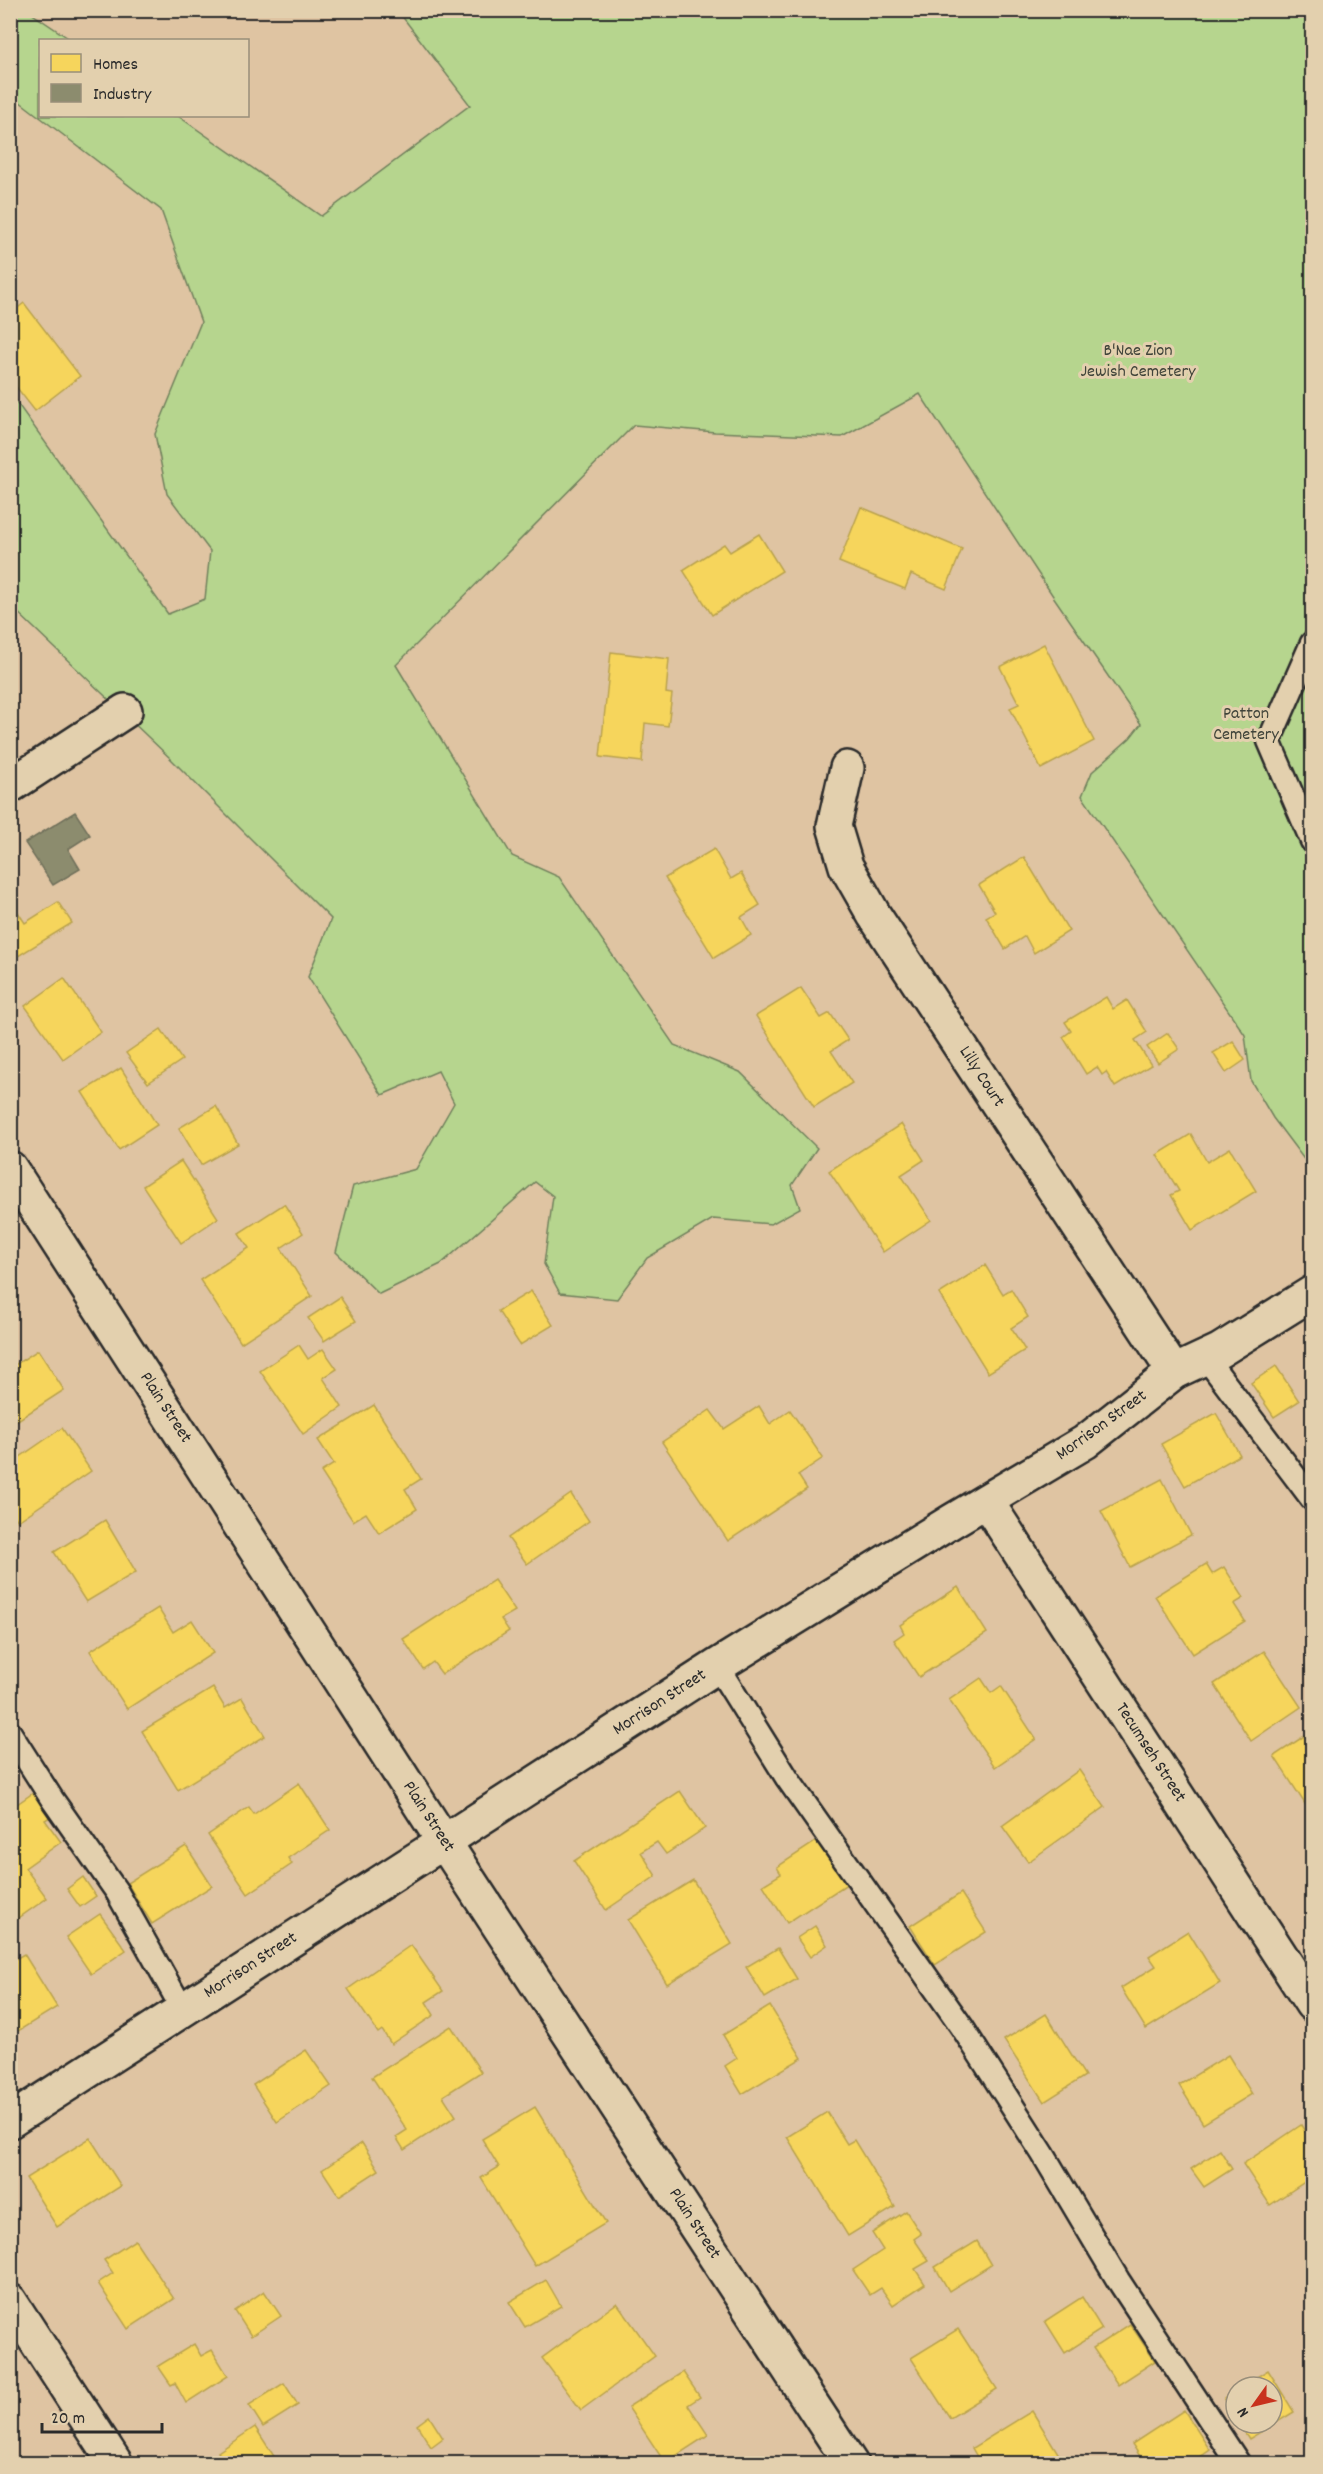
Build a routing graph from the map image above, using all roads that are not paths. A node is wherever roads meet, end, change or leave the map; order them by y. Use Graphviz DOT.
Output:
graph roads {
  1 [pos="1312,643"];
  2 [pos="125,711"];
  3 [pos="847,768"];
  4 [pos="10,786"];
  5 [pos="1312,841"];
  6 [pos="10,1168"];
  7 [pos="1312,1293"];
  8 [pos="1206,1358"];
  9 [pos="1174,1372"];
  10 [pos="1312,1499"];
  11 [pos="987,1502"];
  12 [pos="717,1666"];
  13 [pos="10,1733"];
  14 [pos="444,1842"];
  15 [pos="1312,2004"];
  16 [pos="183,2010"];
  17 [pos="10,2121"];
  18 [pos="10,2301"];
  19 [pos="116,2463"];
  20 [pos="851,2463"];
  21 [pos="1239,2463"];
  1 -- 5 [label="lane"];
  2 -- 4 [label="street"];
  3 -- 9 [label="street, Lilly Court"];
  6 -- 14 [label="street, Plain Street"];
  7 -- 8 [label="street, Morrison Street"];
  8 -- 9 [label="street, Morrison Street"];
  8 -- 10 [label="lane"];
  9 -- 11 [label="street, Morrison Street"];
  11 -- 12 [label="street, Morrison Street"];
  11 -- 15 [label="street, Tecumseh Street"];
  12 -- 14 [label="street, Morrison Street"];
  12 -- 21 [label="lane"];
  13 -- 16 [label="lane"];
  14 -- 16 [label="street, Morrison Street"];
  14 -- 20 [label="street, Plain Street"];
  16 -- 17 [label="street, Morrison Street"];
  18 -- 19 [label="street"];
}
